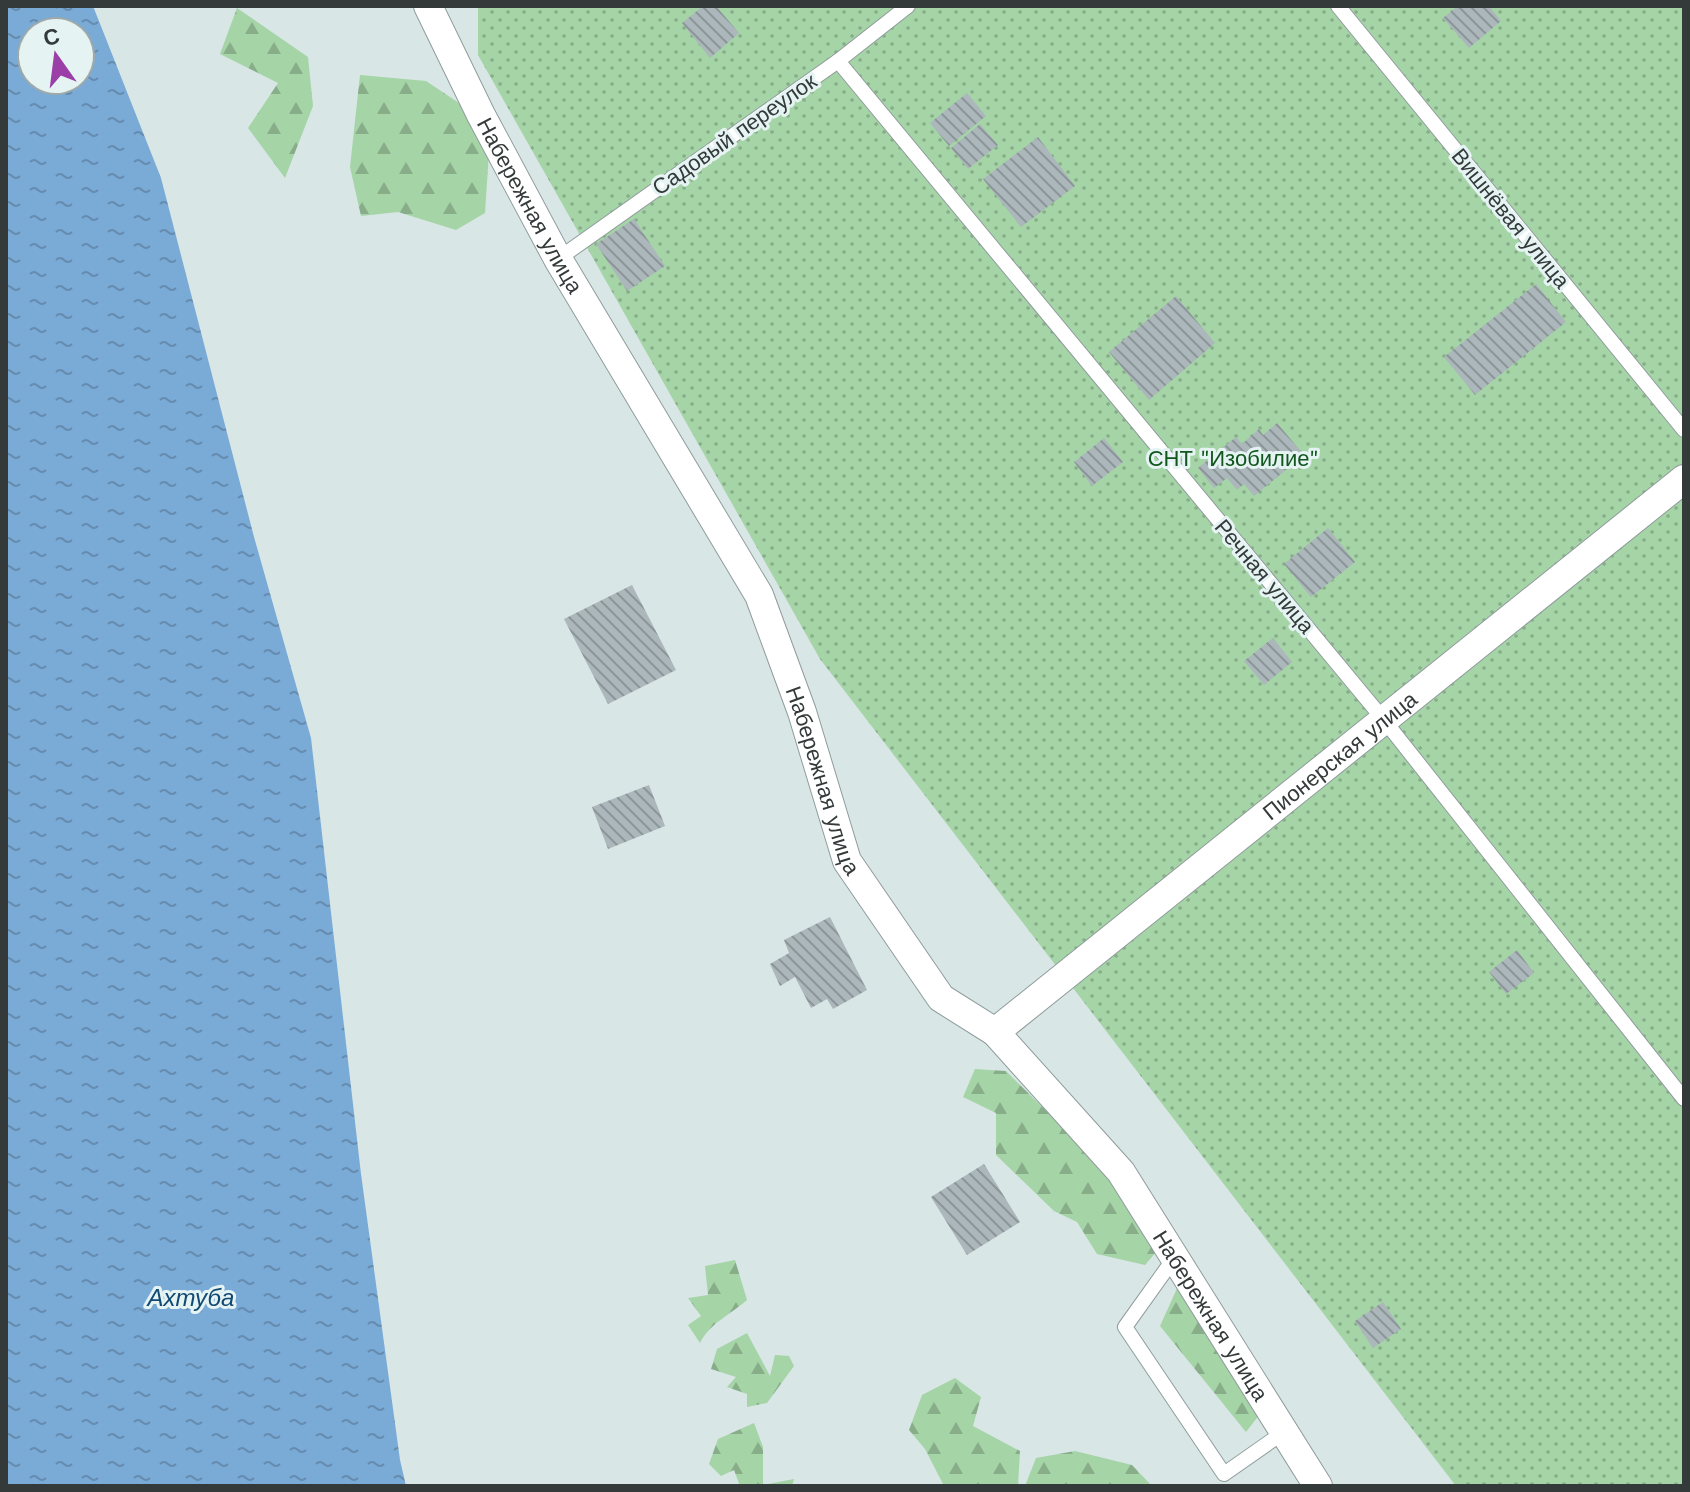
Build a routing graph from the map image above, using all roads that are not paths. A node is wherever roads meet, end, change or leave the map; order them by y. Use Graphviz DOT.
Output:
graph roads {
  1 [pos="428,6"];
  2 [pos="908,6"];
  3 [pos="1338,6"];
  4 [pos="838,61"];
  5 [pos="558,259"];
  6 [pos="1684,430"];
  7 [pos="1684,479"];
  8 [pos="1384,720"];
  9 [pos="995,1032"];
  10 [pos="1684,1099"];
  11 [pos="1175,1257"];
  12 [pos="1284,1432"];
  13 [pos="1318,1486"];
  1 -- 5 [label="street, Набережная улица"];
  2 -- 4 [label="lane, Садовый переулок"];
  3 -- 6 [label="lane, Вишнёвая улица"];
  4 -- 5 [label="lane, Садовый переулок"];
  4 -- 8 [label="lane, Речная улица"];
  5 -- 9 [label="street, Набережная улица"];
  7 -- 8 [label="street, Пионерская улица"];
  8 -- 9 [label="street, Пионерская улица"];
  8 -- 10 [label="lane, Речная улица"];
  9 -- 11 [label="street, Набережная улица"];
  11 -- 12 [label="street, Набережная улица"];
  11 -- 12 [label="lane"];
  12 -- 13 [label="street, Набережная улица"];
}
